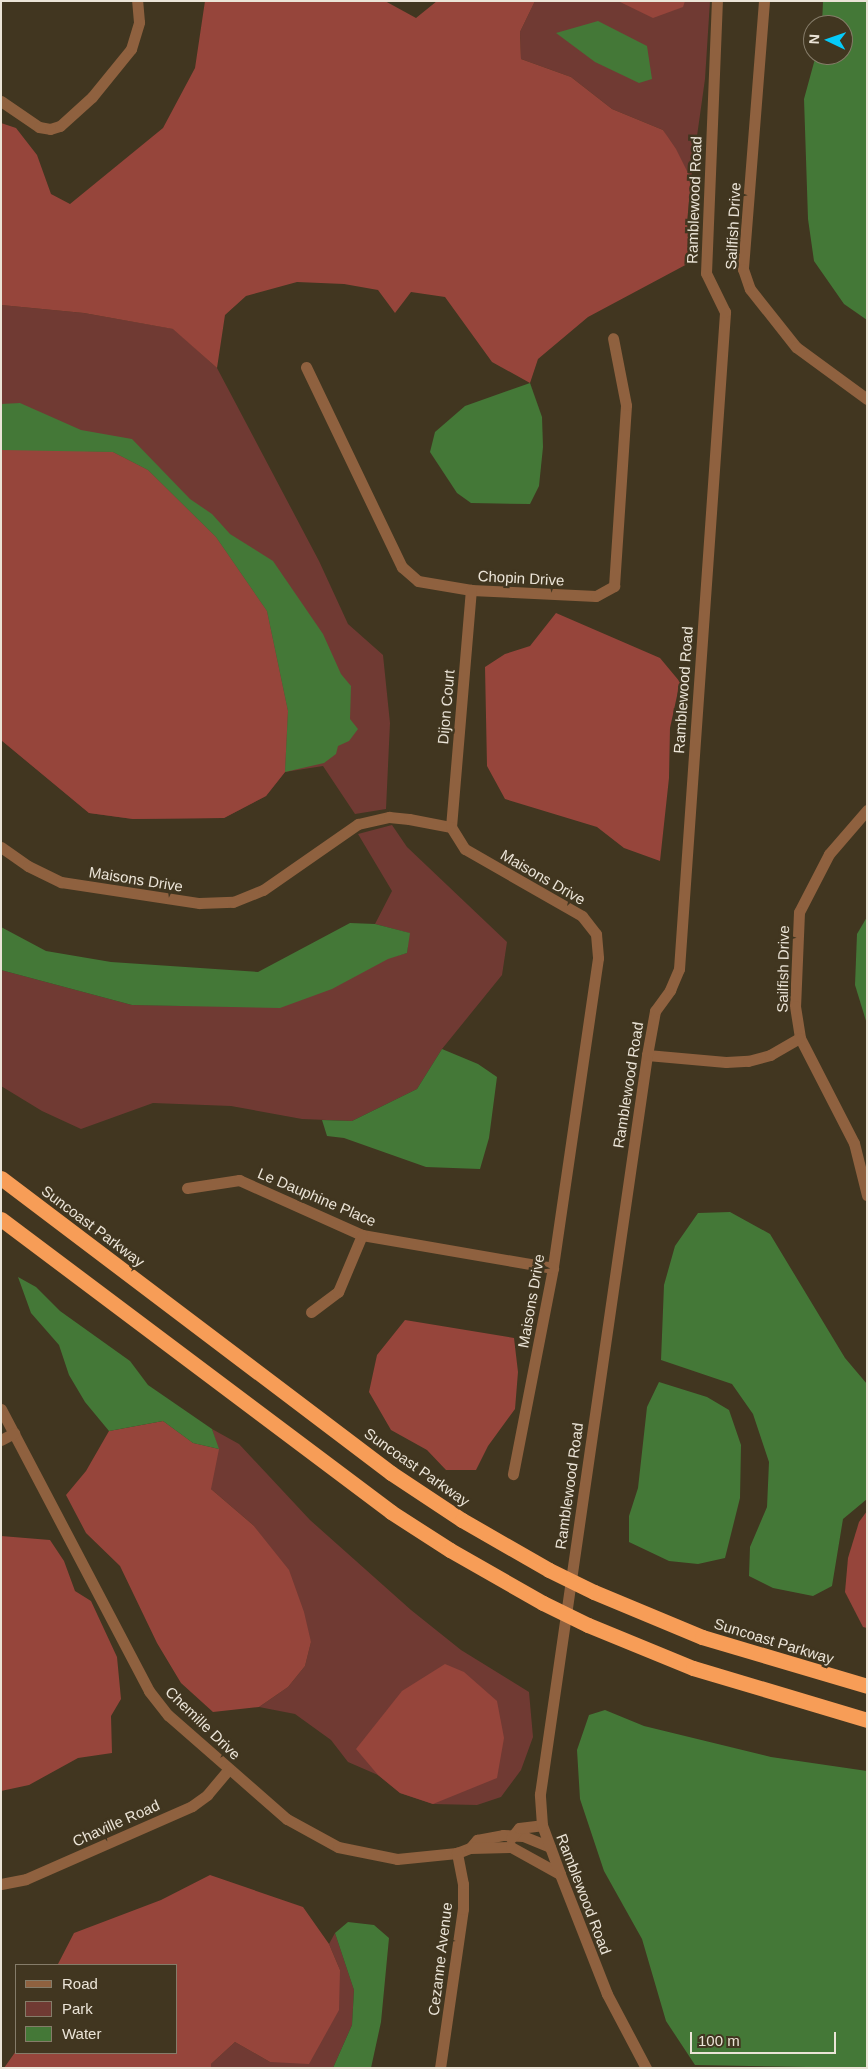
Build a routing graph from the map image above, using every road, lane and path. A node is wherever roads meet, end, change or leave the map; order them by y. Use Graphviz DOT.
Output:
graph roads {
  1 [pos="137,1"];
  2 [pos="717,1"];
  3 [pos="764,1"];
  4 [pos="1,101"];
  5 [pos="613,338"];
  6 [pos="306,367"];
  7 [pos="867,399"];
  8 [pos="471,590"];
  9 [pos="867,810"];
  10 [pos="451,827"];
  11 [pos="1,847"];
  12 [pos="800,1038"];
  13 [pos="647,1055"];
  14 [pos="1,1178"];
  15 [pos="187,1188"];
  16 [pos="867,1195"];
  17 [pos="1,1219"];
  18 [pos="362,1235"];
  19 [pos="553,1268"];
  20 [pos="311,1312"];
  21 [pos="1,1409"];
  22 [pos="14,1434"];
  23 [pos="1,1440"];
  24 [pos="513,1474"];
  25 [pos="867,1686"];
  26 [pos="867,1720"];
  27 [pos="229,1769"];
  28 [pos="542,1825"];
  29 [pos="511,1834"];
  30 [pos="511,1847"];
  31 [pos="550,1847"];
  32 [pos="470,1848"];
  33 [pos="457,1853"];
  34 [pos="560,1874"];
  35 [pos="1,1884"];
  36 [pos="440,2068"];
  37 [pos="646,2068"];
  1 -- 4 [label="street"];
  2 -- 13 [label="street, Ramblewood Road"];
  3 -- 7 [label="street, Sailfish Drive"];
  5 -- 8 [label="street, Chopin Drive"];
  6 -- 8 [label="street, Chopin Drive"];
  8 -- 10 [label="street, Dijon Court"];
  9 -- 12 [label="street, Sailfish Drive"];
  10 -- 11 [label="street, Maisons Drive"];
  10 -- 19 [label="street, Maisons Drive"];
  12 -- 13 [label="street"];
  12 -- 16 [label="street, Sailfish Drive"];
  13 -- 28 [label="street, Ramblewood Road"];
  14 -- 25 [label="highway, Suncoast Parkway, bridge"];
  15 -- 18 [label="street, Le Dauphine Place"];
  17 -- 26 [label="highway, bridge"];
  18 -- 19 [label="street, Le Dauphine Place"];
  18 -- 20 [label="street"];
  19 -- 24 [label="street, Maisons Drive"];
  21 -- 22 [label="street, Chemille Drive"];
  22 -- 23 [label="street"];
  22 -- 27 [label="street, Chemille Drive"];
  27 -- 33 [label="street, Chemille Drive"];
  27 -- 35 [label="street, Chaville Road"];
  28 -- 29 [label="street, Chemille Drive"];
  28 -- 31 [label="street, Ramblewood Road"];
  29 -- 30 [label="street"];
  29 -- 31 [label="street, Chemille Drive"];
  29 -- 32 [label="street, Chemille Drive"];
  30 -- 32 [label="street, Chemille Drive"];
  30 -- 34 [label="street"];
  31 -- 34 [label="street, Ramblewood Road"];
  32 -- 33 [label="street, Chemille Drive"];
  33 -- 36 [label="street, Cezanne Avenue"];
  34 -- 37 [label="street, Ramblewood Road"];
}
